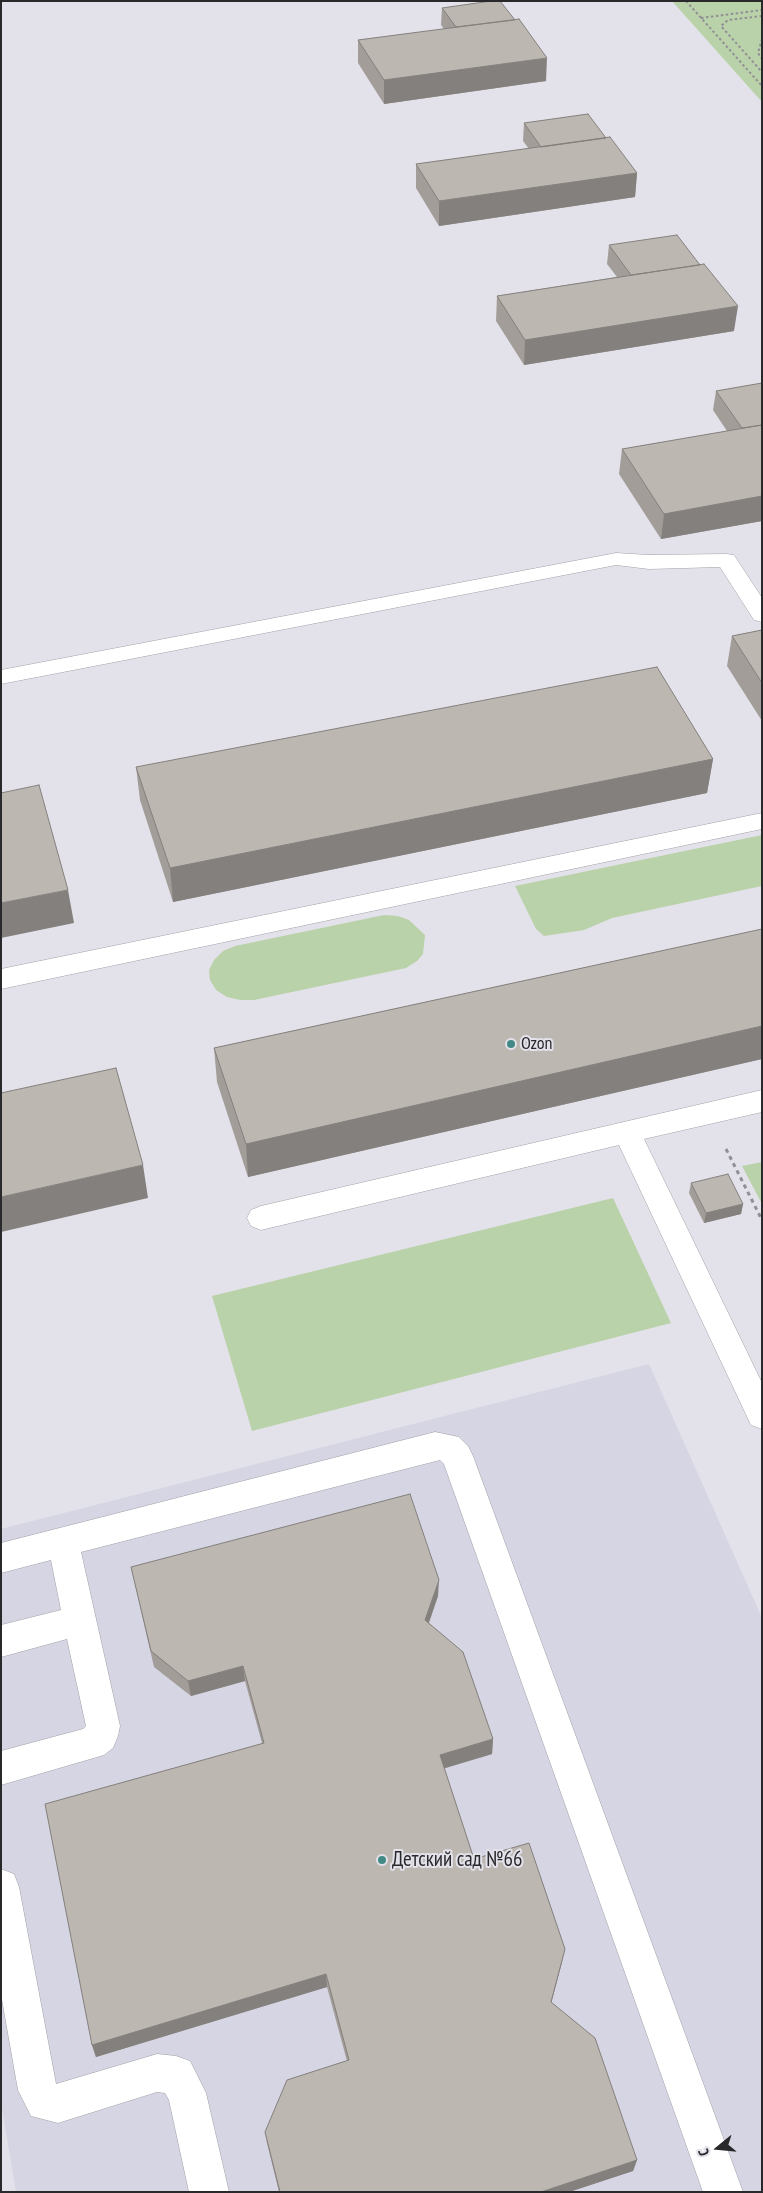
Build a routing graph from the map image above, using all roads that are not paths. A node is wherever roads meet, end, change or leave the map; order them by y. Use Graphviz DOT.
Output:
graph roads {
  1 [pos="762,615"];
  2 [pos="1,677"];
  3 [pos="762,821"];
  4 [pos="1,979"];
  5 [pos="762,1101"];
  6 [pos="626,1132"];
  7 [pos="261,1218"];
  8 [pos="762,1416"];
  9 [pos="63,1542"];
  10 [pos="1,1558"];
  11 [pos="80,1620"];
  12 [pos="1,1641"];
  13 [pos="1,1768"];
  14 [pos="1,1887"];
  15 [pos="209,2192"];
  16 [pos="724,2192"];
  1 -- 2 [label="lane"];
  3 -- 4 [label="lane"];
  5 -- 6 [label="lane"];
  6 -- 7 [label="lane"];
  6 -- 8 [label="lane"];
  9 -- 10 [label="lane"];
  9 -- 11 [label="lane"];
  9 -- 16 [label="lane"];
  11 -- 12 [label="lane"];
  11 -- 13 [label="lane"];
  14 -- 15 [label="lane"];
}
